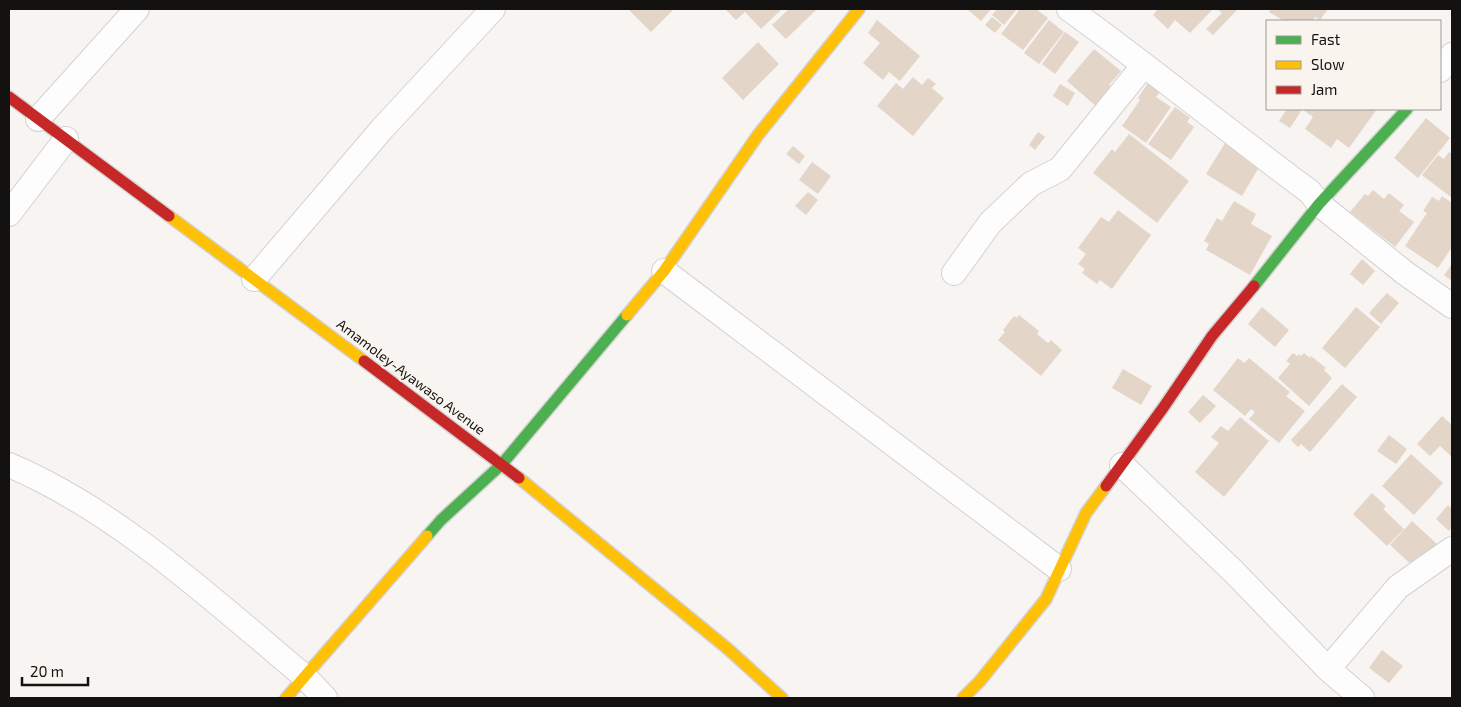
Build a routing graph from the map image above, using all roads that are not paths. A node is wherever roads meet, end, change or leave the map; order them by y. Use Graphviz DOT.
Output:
graph roads {
  1 [pos="137,9"];
  2 [pos="493,9"];
  3 [pos="859,9"];
  4 [pos="1070,9"];
  5 [pos="1452,55"];
  6 [pos="1144,65"];
  7 [pos="1441,69"];
  8 [pos="9,97"];
  9 [pos="1406,110"];
  10 [pos="38,119"];
  11 [pos="66,139"];
  12 [pos="1319,204"];
  13 [pos="9,214"];
  14 [pos="664,271"];
  15 [pos="954,274"];
  16 [pos="254,279"];
  17 [pos="1452,306"];
  18 [pos="502,464"];
  19 [pos="9,465"];
  20 [pos="1122,466"];
  21 [pos="1452,549"];
  22 [pos="1059,569"];
  23 [pos="1328,669"];
  24 [pos="305,677"];
  25 [pos="286,698"];
  26 [pos="325,698"];
  27 [pos="782,698"];
  28 [pos="963,698"];
  29 [pos="1362,698"];
  1 -- 10 [label="street"];
  2 -- 16 [label="street"];
  3 -- 14 [label="street"];
  4 -- 6 [label="street"];
  5 -- 7 [label="street"];
  6 -- 12 [label="street"];
  6 -- 15 [label="street"];
  8 -- 10 [label="street, Amamoley-Ayawaso Avenue"];
  9 -- 12 [label="street"];
  10 -- 11 [label="street, Amamoley-Ayawaso Avenue"];
  11 -- 13 [label="street"];
  11 -- 16 [label="street, Amamoley-Ayawaso Avenue"];
  12 -- 17 [label="street"];
  12 -- 20 [label="street"];
  14 -- 18 [label="street"];
  14 -- 22 [label="street"];
  16 -- 18 [label="street, Amamoley-Ayawaso Avenue"];
  18 -- 24 [label="street"];
  18 -- 27 [label="street, Amamoley-Ayawaso Avenue"];
  19 -- 24 [label="street"];
  20 -- 22 [label="street"];
  20 -- 23 [label="street"];
  21 -- 23 [label="street"];
  22 -- 28 [label="street"];
  23 -- 29 [label="street"];
  24 -- 25 [label="street"];
  24 -- 26 [label="street"];
}
